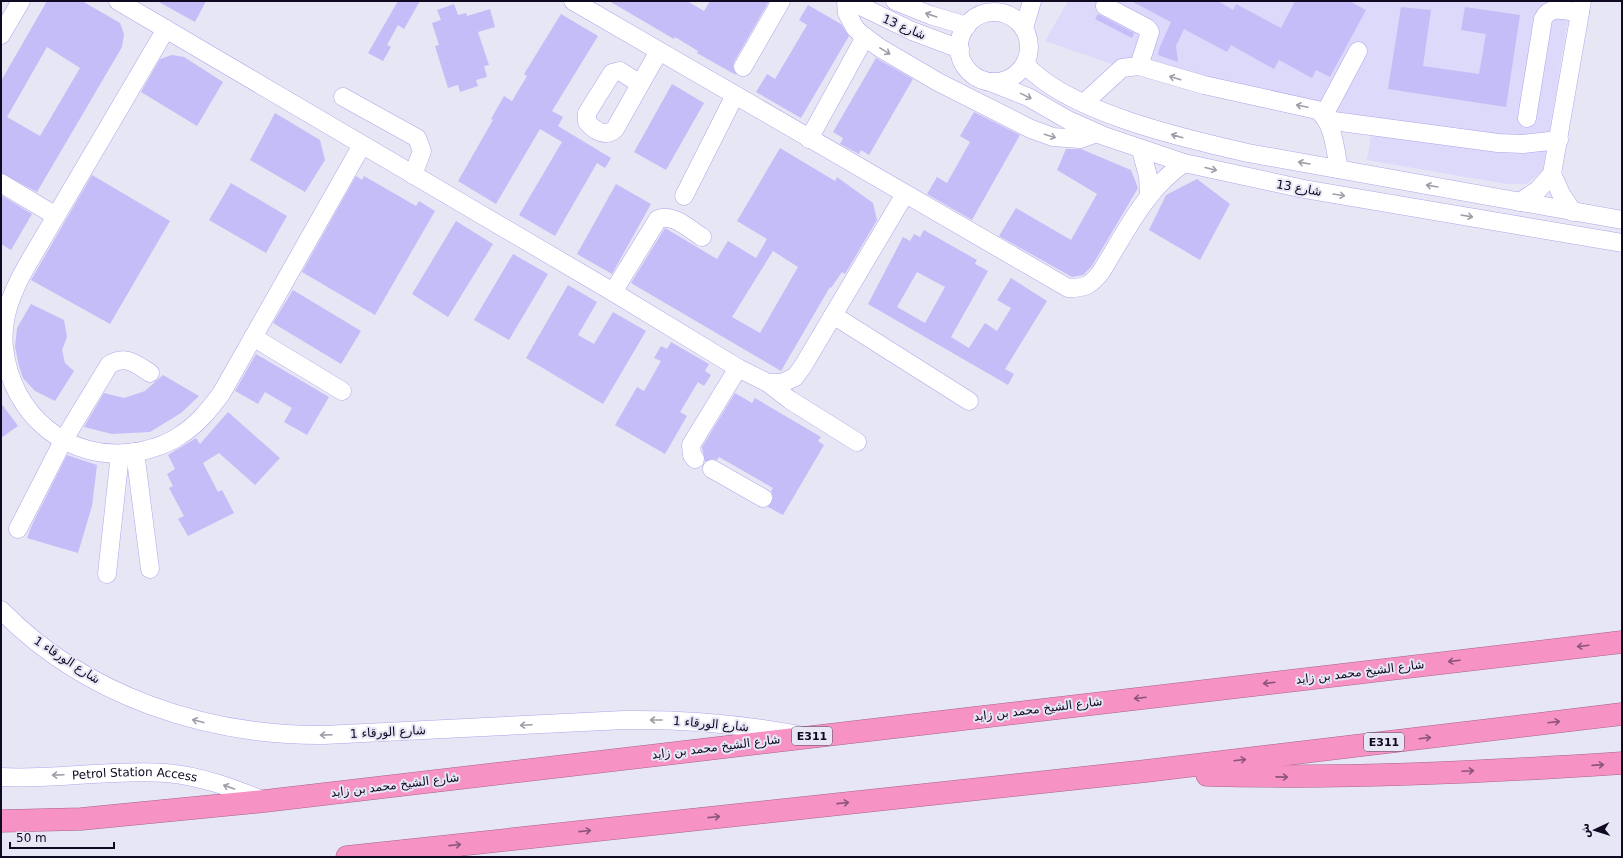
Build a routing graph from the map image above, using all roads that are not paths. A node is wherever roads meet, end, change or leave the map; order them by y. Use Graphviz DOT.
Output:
graph roads {
  1 [pos="21,1"];
  2 [pos="573,1"];
  3 [pos="781,1"];
  4 [pos="846,1"];
  5 [pos="850,1"];
  6 [pos="895,1"];
  7 [pos="1009,1"];
  8 [pos="1032,1"];
  9 [pos="128,3"];
  10 [pos="1105,6"];
  11 [pos="1581,7"];
  12 [pos="993,12"];
  13 [pos="967,26"];
  14 [pos="1024,28"];
  15 [pos="166,29"];
  16 [pos="1,35"];
  17 [pos="865,37"];
  18 [pos="960,49"];
  19 [pos="659,51"];
  20 [pos="1358,51"];
  21 [pos="1025,64"];
  22 [pos="1139,66"];
  23 [pos="743,67"];
  24 [pos="990,82"];
  25 [pos="640,84"];
  26 [pos="735,95"];
  27 [pos="343,97"];
  28 [pos="1084,103"];
  29 [pos="1325,117"];
  30 [pos="1527,118"];
  31 [pos="1097,133"];
  32 [pos="809,139"];
  33 [pos="1558,140"];
  34 [pos="362,145"];
  35 [pos="1141,150"];
  36 [pos="1184,162"];
  37 [pos="1339,169"];
  38 [pos="1552,174"];
  39 [pos="413,175"];
  40 [pos="1,183"];
  41 [pos="1149,193"];
  42 [pos="905,194"];
  43 [pos="684,196"];
  44 [pos="1520,202"];
  45 [pos="1573,212"];
  46 [pos="56,216"];
  47 [pos="1622,220"];
  48 [pos="702,237"];
  49 [pos="1622,243"];
  50 [pos="613,292"];
  51 [pos="833,315"];
  52 [pos="254,337"];
  53 [pos="738,368"];
  54 [pos="150,373"];
  55 [pos="768,383"];
  56 [pos="342,391"];
  57 [pos="969,401"];
  58 [pos="62,441"];
  59 [pos="857,442"];
  60 [pos="127,453"];
  61 [pos="695,459"];
  62 [pos="712,469"];
  63 [pos="763,498"];
  64 [pos="18,529"];
  65 [pos="150,569"];
  66 [pos="107,574"];
  67 [pos="1,610"];
  68 [pos="1622,642"];
  69 [pos="1622,714"];
  70 [pos="806,736"];
  71 [pos="1622,763"];
  72 [pos="1146,771"];
  73 [pos="1,776"];
  74 [pos="265,801"];
  75 [pos="1,821"];
  76 [pos="428,852"];
  77 [pos="347,857"];
  1 -- 16 [label="street"];
  2 -- 19 [label="street"];
  3 -- 23 [label="street"];
  4 -- 17 [label="street"];
  5 -- 18 [label="street, شارع 13"];
  13 -- 6 [label="street, شارع 13, one-way"];
  7 -- 12 [label="street"];
  8 -- 14 [label="street"];
  9 -- 15 [label="street"];
  10 -- 22 [label="street"];
  11 -- 30 [label="street"];
  11 -- 33 [label="street"];
  12 -- 13 [label="street"];
  12 -- 14 [label="street"];
  13 -- 18 [label="street"];
  14 -- 21 [label="street"];
  15 -- 34 [label="street"];
  15 -- 46 [label="street"];
  17 -- 31 [label="street, one-way"];
  17 -- 32 [label="street"];
  18 -- 24 [label="street"];
  19 -- 25 [label="street"];
  19 -- 26 [label="street"];
  20 -- 29 [label="street"];
  21 -- 24 [label="street"];
  21 -- 28 [label="street"];
  22 -- 28 [label="street"];
  29 -- 22 [label="street, one-way"];
  24 -- 31 [label="street, شارع 13, one-way"];
  26 -- 32 [label="street"];
  26 -- 43 [label="street"];
  27 -- 39 [label="street"];
  37 -- 28 [label="street, one-way"];
  29 -- 33 [label="street"];
  29 -- 37 [label="street"];
  31 -- 35 [label="street, شارع 13"];
  32 -- 42 [label="street"];
  33 -- 38 [label="street"];
  34 -- 39 [label="street"];
  34 -- 52 [label="street"];
  35 -- 36 [label="street, شارع 13"];
  35 -- 41 [label="street"];
  36 -- 41 [label="street"];
  36 -- 49 [label="street, شارع 13, one-way"];
  44 -- 37 [label="street, one-way"];
  38 -- 44 [label="street"];
  38 -- 45 [label="street"];
  39 -- 50 [label="street"];
  40 -- 46 [label="street"];
  41 -- 42 [label="street"];
  42 -- 51 [label="street"];
  44 -- 45 [label="street"];
  45 -- 47 [label="street"];
  46 -- 58 [label="street"];
  48 -- 50 [label="street"];
  50 -- 53 [label="street"];
  51 -- 55 [label="street"];
  51 -- 57 [label="street"];
  52 -- 56 [label="street"];
  52 -- 60 [label="street"];
  53 -- 55 [label="street"];
  53 -- 61 [label="street"];
  54 -- 58 [label="street"];
  55 -- 59 [label="street"];
  58 -- 60 [label="street"];
  58 -- 64 [label="street"];
  60 -- 65 [label="street"];
  60 -- 66 [label="street"];
  62 -- 63 [label="street"];
  70 -- 67 [label="street, شارع الورقاء 1, one-way"];
  68 -- 70 [label="highway, شارع الشيخ محمد بن زايد / E311, one-way"];
  72 -- 69 [label="highway, E311, one-way"];
  70 -- 74 [label="highway, شارع الشيخ محمد بن زايد / E311"];
  72 -- 71 [label="highway, one-way"];
  76 -- 72 [label="highway, E311, one-way"];
  74 -- 73 [label="street, Petrol Station Access, one-way"];
  74 -- 75 [label="highway, شارع الشيخ محمد بن زايد / E311"];
  76 -- 77 [label="highway, E311"];
}
